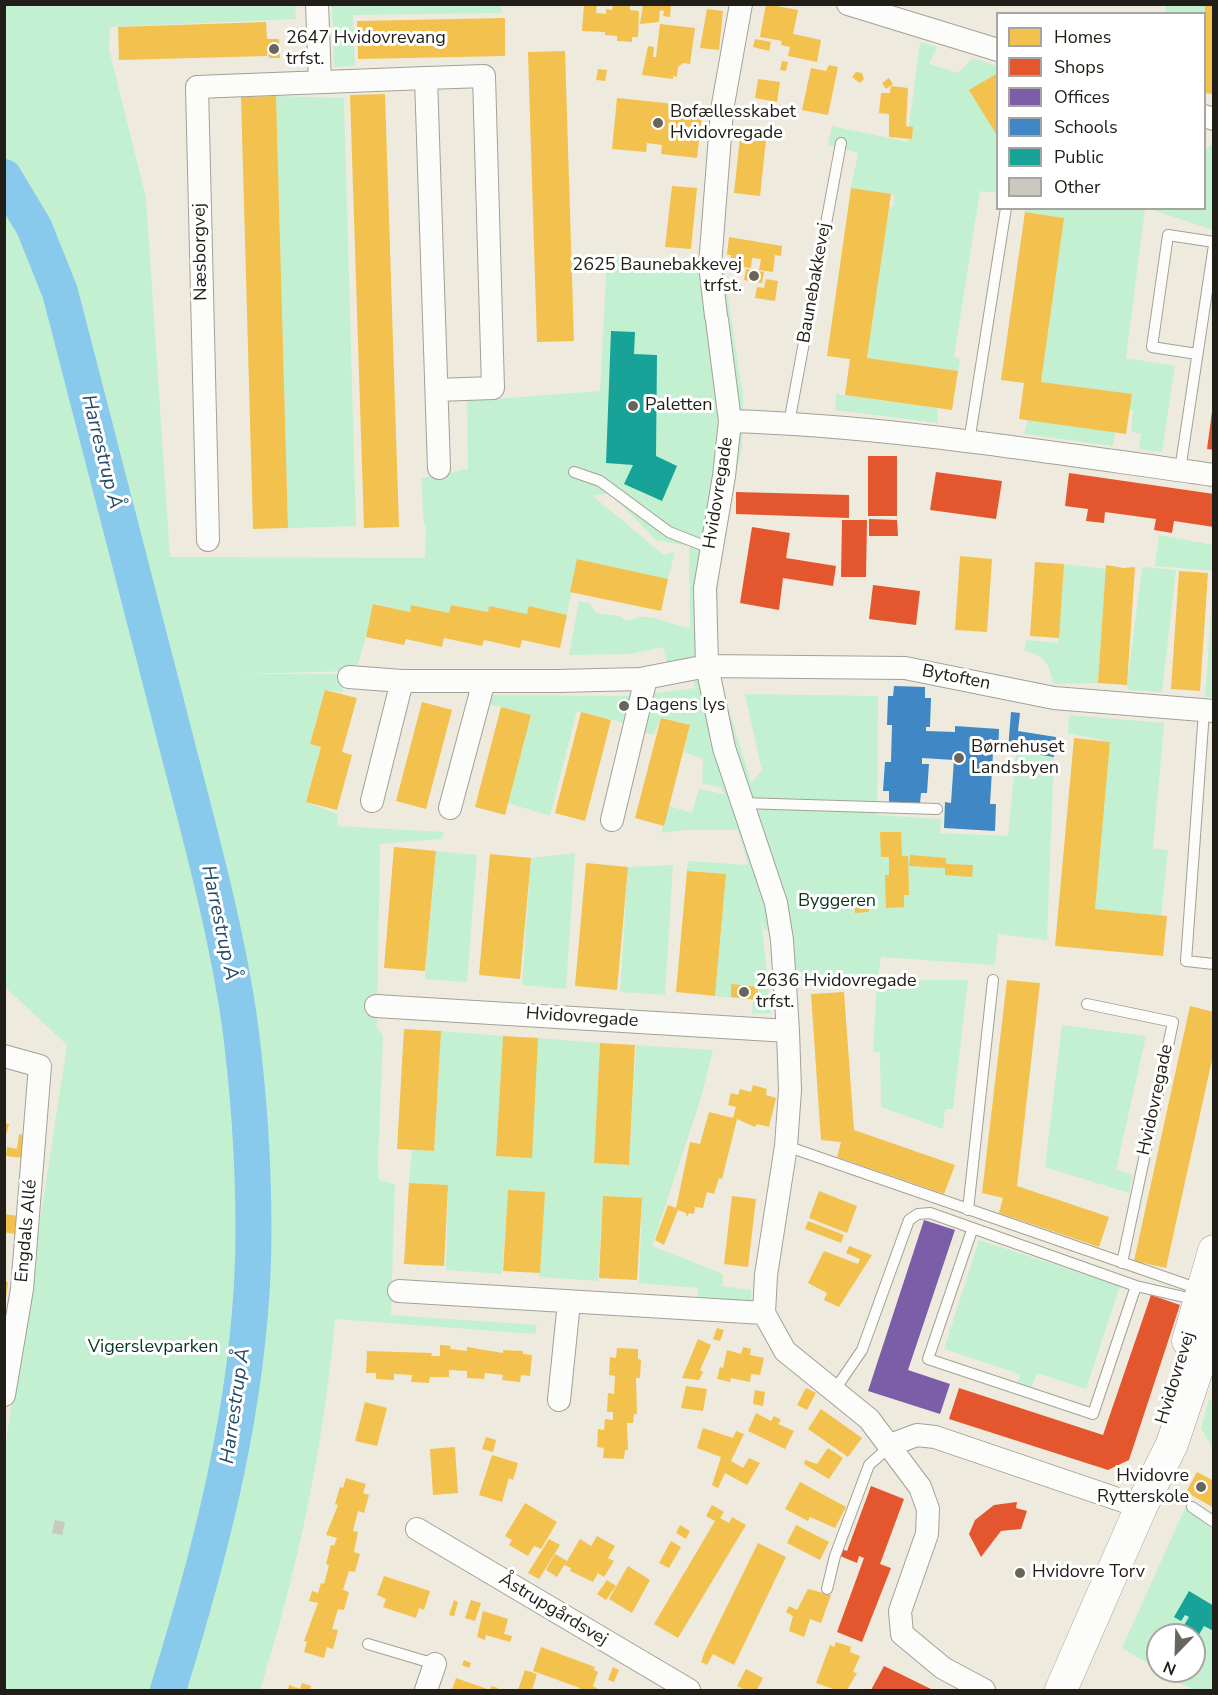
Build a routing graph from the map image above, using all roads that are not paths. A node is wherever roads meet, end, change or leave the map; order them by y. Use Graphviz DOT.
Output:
graph roads {
  1 [pos="317,4"];
  2 [pos="741,4"];
  3 [pos="848,4"];
  4 [pos="996,49"];
  5 [pos="426,78"];
  6 [pos="320,82"];
  7 [pos="841,143"];
  8 [pos="1006,210"];
  9 [pos="1214,244"];
  10 [pos="1197,354"];
  11 [pos="437,390"];
  12 [pos="729,421"];
  13 [pos="789,423"];
  14 [pos="969,442"];
  15 [pos="439,468"];
  16 [pos="1180,471"];
  17 [pos="574,472"];
  18 [pos="1214,475"];
  19 [pos="208,540"];
  20 [pos="710,548"];
  21 [pos="707,666"];
  22 [pos="349,677"];
  23 [pos="646,678"];
  24 [pos="402,681"];
  25 [pos="484,681"];
  26 [pos="1209,711"];
  27 [pos="372,801"];
  28 [pos="742,803"];
  29 [pos="450,808"];
  30 [pos="938,809"];
  31 [pos="612,820"];
  32 [pos="1214,964"];
  33 [pos="993,980"];
  34 [pos="1087,1004"];
  35 [pos="376,1006"];
  36 [pos="788,1031"];
  37 [pos="4,1056"];
  38 [pos="786,1146"];
  39 [pos="968,1210"];
  40 [pos="972,1230"];
  41 [pos="1214,1251"];
  42 [pos="1122,1263"];
  43 [pos="1136,1286"];
  44 [pos="399,1292"];
  45 [pos="1209,1301"];
  46 [pos="569,1302"];
  47 [pos="764,1313"];
  48 [pos="1201,1352"];
  49 [pos="834,1392"];
  50 [pos="4,1395"];
  51 [pos="559,1401"];
  52 [pos="890,1445"];
  53 [pos="1141,1507"];
  54 [pos="1192,1508"];
  55 [pos="1214,1522"];
  56 [pos="417,1529"];
  57 [pos="827,1590"];
  58 [pos="368,1644"];
  59 [pos="435,1664"];
  60 [pos="426,1690"];
  61 [pos="689,1690"];
  62 [pos="984,1690"];
  63 [pos="1061,1690"];
  1 -- 6 [label="street"];
  2 -- 12 [label="street, Hvidovregade"];
  3 -- 4 [label="street"];
  5 -- 6 [label="street, Næsborgvej"];
  5 -- 11 [label="street"];
  5 -- 11 [label="street, Næsborgvej"];
  6 -- 19 [label="street, Næsborgvej"];
  7 -- 13 [label="lane, Baunebakkevej"];
  8 -- 14 [label="lane"];
  9 -- 10 [label="lane"];
  9 -- 10 [label="lane"];
  10 -- 16 [label="lane"];
  11 -- 15 [label="street"];
  12 -- 13 [label="street"];
  12 -- 20 [label="street, Hvidovregade"];
  13 -- 14 [label="street"];
  14 -- 16 [label="street"];
  16 -- 18 [label="street"];
  17 -- 20 [label="lane"];
  20 -- 21 [label="street, Hvidovregade"];
  21 -- 23 [label="street"];
  21 -- 26 [label="street, Bytoften"];
  21 -- 28 [label="street, Hvidovregade"];
  22 -- 24 [label="street"];
  23 -- 25 [label="street"];
  23 -- 31 [label="street"];
  24 -- 25 [label="street"];
  24 -- 27 [label="street"];
  25 -- 29 [label="street"];
  26 -- 32 [label="lane, Bytoften"];
  28 -- 30 [label="lane"];
  28 -- 36 [label="street, Hvidovregade"];
  33 -- 39 [label="lane"];
  34 -- 42 [label="lane, Hvidovregade"];
  35 -- 36 [label="street, Hvidovregade"];
  36 -- 38 [label="street, Hvidovregade"];
  37 -- 50 [label="street, Engdals Allé"];
  38 -- 39 [label="lane"];
  38 -- 47 [label="street, Hvidovregade"];
  39 -- 42 [label="lane"];
  40 -- 43 [label="lane"];
  40 -- 43 [label="lane"];
  40 -- 49 [label="lane"];
  41 -- 45 [label="street, Hvidovrevej"];
  42 -- 45 [label="lane"];
  43 -- 45 [label="lane"];
  44 -- 46 [label="street"];
  45 -- 48 [label="street, Hvidovrevej"];
  46 -- 47 [label="street"];
  46 -- 51 [label="street"];
  47 -- 49 [label="street, Hvidovregade"];
  48 -- 53 [label="street, Hvidovrevej"];
  49 -- 52 [label="street, Hvidovregade"];
  52 -- 53 [label="street"];
  52 -- 57 [label="lane"];
  52 -- 62 [label="street"];
  53 -- 63 [label="street, Hvidovrevej"];
  54 -- 55 [label="lane"];
  56 -- 61 [label="street, Åstrupgårdsvej"];
  58 -- 59 [label="lane"];
  59 -- 60 [label="street"];
}
